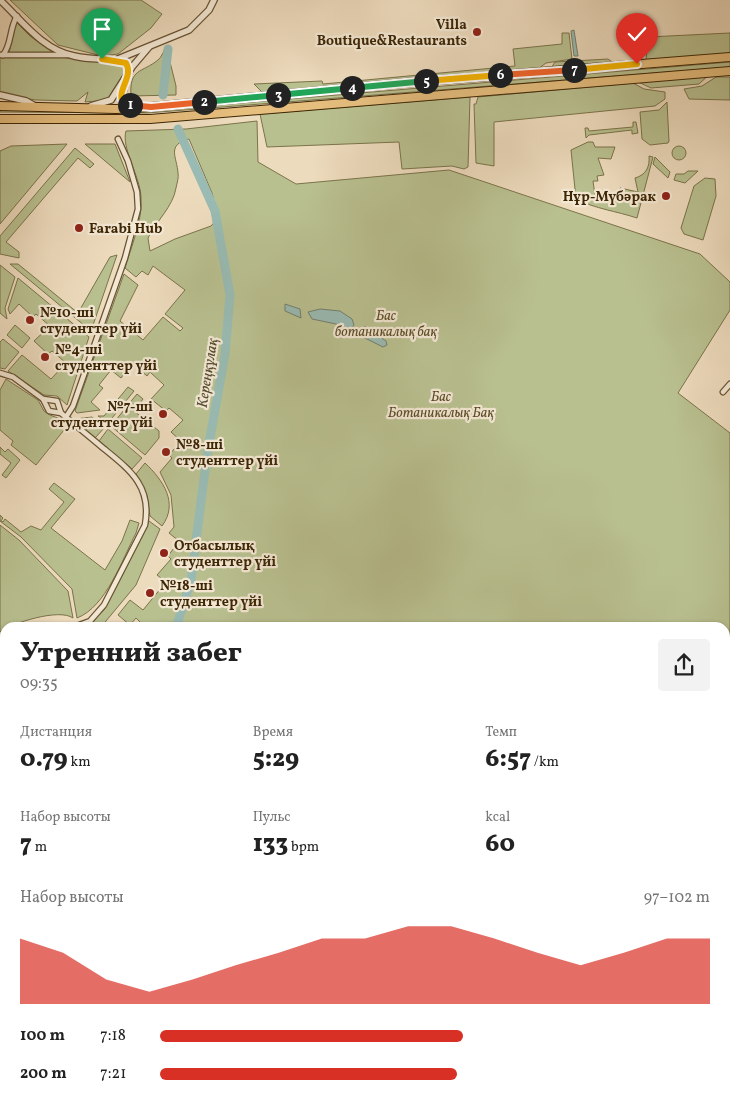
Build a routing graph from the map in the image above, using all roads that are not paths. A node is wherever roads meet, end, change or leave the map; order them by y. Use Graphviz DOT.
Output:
graph roads {
  1 [pos="0,0"];
  2 [pos="214,0"];
  3 [pos="17,16"];
  4 [pos="151,46"];
  5 [pos="2,55"];
  6 [pos="68,55"];
  7 [pos="730,58"];
  8 [pos="114,59"];
  9 [pos="126,63"];
  10 [pos="133,66"];
  11 [pos="730,71"];
  12 [pos="129,72"];
  13 [pos="0,95"];
  14 [pos="0,106"];
  15 [pos="35,106"];
  16 [pos="151,107"];
  17 [pos="75,108"];
  18 [pos="0,119"];
  19 [pos="118,139"];
  20 [pos="0,373"];
  21 [pos="730,384"];
  22 [pos="723,392"];
  23 [pos="44,399"];
  24 [pos="61,413"];
  25 [pos="66,417"];
  26 [pos="87,622"];
  1 -- 3 [label="street"];
  2 -- 4 [label="street"];
  3 -- 5 [label="street"];
  3 -- 6 [label="street"];
  4 -- 8 [label="street"];
  4 -- 10 [label="street"];
  5 -- 6 [label="street"];
  6 -- 8 [label="street"];
  7 -- 16 [label="main road"];
  8 -- 9 [label="street"];
  9 -- 10 [label="street"];
  9 -- 12 [label="street"];
  10 -- 12 [label="street"];
  11 -- 18 [label="main road"];
  12 -- 16 [label="street"];
  12 -- 17 [label="street"];
  13 -- 15 [label="street"];
  14 -- 15 [label="main road"];
  15 -- 17 [label="main road"];
  16 -- 17 [label="main road"];
  19 -- 25 [label="street"];
  20 -- 23 [label="street"];
  21 -- 22 [label="street"];
  23 -- 24 [label="street"];
  23 -- 24 [label="street"];
  24 -- 25 [label="street"];
  25 -- 26 [label="street"];
}
